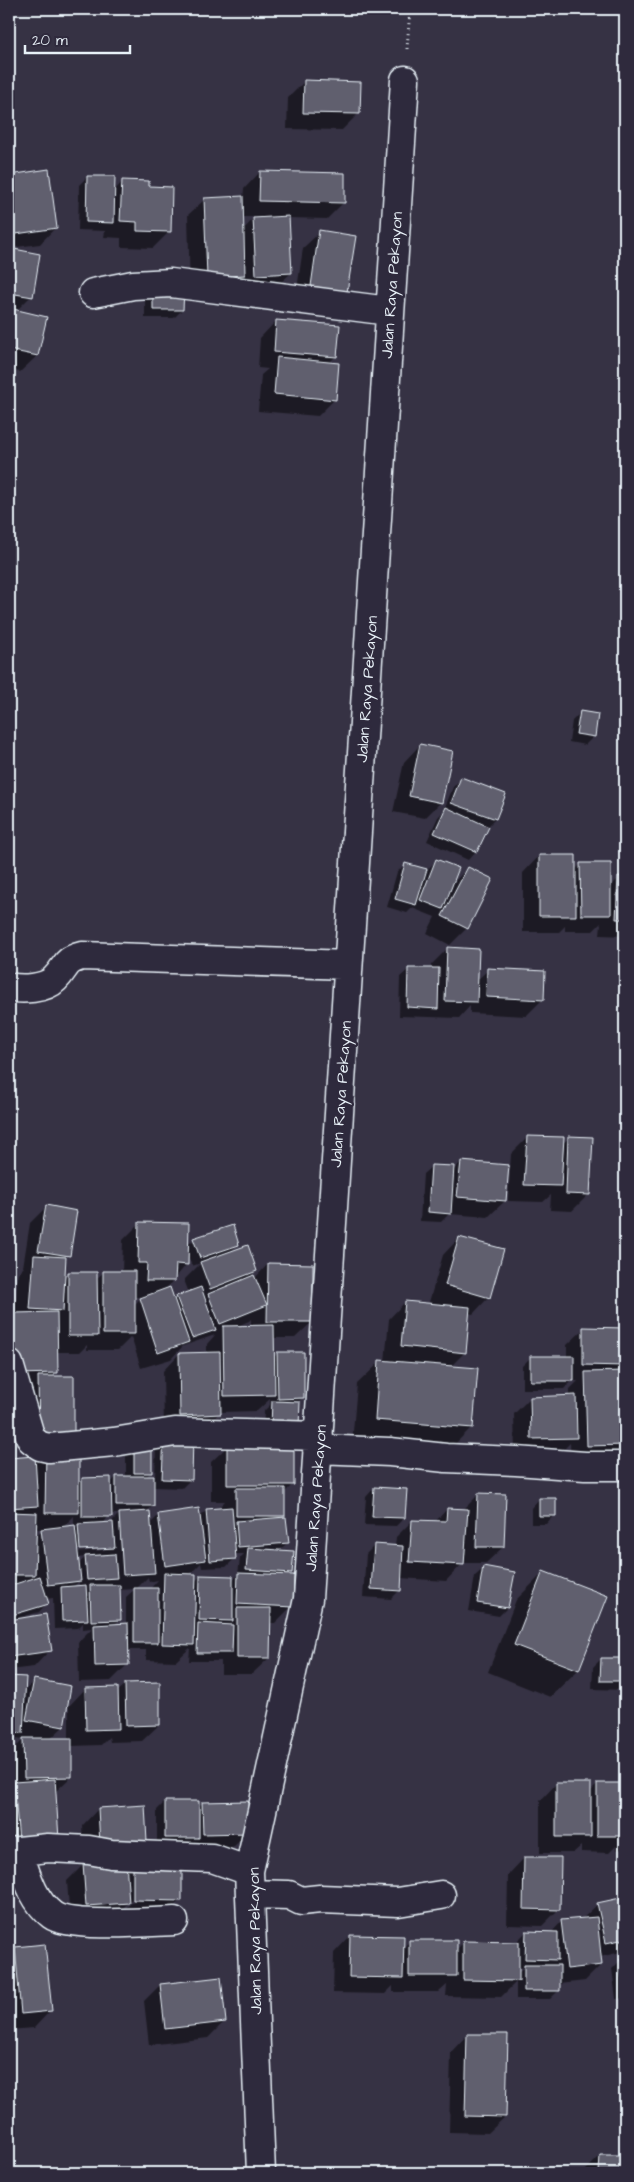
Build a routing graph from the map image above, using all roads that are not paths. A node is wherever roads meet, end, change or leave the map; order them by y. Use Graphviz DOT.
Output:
graph roads {
  1 [pos="405,80"];
  2 [pos="93,293"];
  3 [pos="389,311"];
  4 [pos="348,965"];
  5 [pos="9,987"];
  6 [pos="9,1364"];
  7 [pos="318,1442"];
  8 [pos="623,1466"];
  9 [pos="13,1851"];
  10 [pos="253,1886"];
  11 [pos="441,1895"];
  12 [pos="174,1921"];
  13 [pos="261,2173"];
  1 -- 3 [label="street, Jalan Raya Pekayon"];
  2 -- 3 [label="street"];
  3 -- 4 [label="street, Jalan Raya Pekayon"];
  4 -- 5 [label="street"];
  4 -- 7 [label="street, Jalan Raya Pekayon"];
  6 -- 7 [label="street"];
  7 -- 8 [label="street"];
  7 -- 10 [label="street, Jalan Raya Pekayon"];
  9 -- 10 [label="street"];
  9 -- 12 [label="street"];
  10 -- 11 [label="street"];
  10 -- 13 [label="street, Jalan Raya Pekayon"];
}
